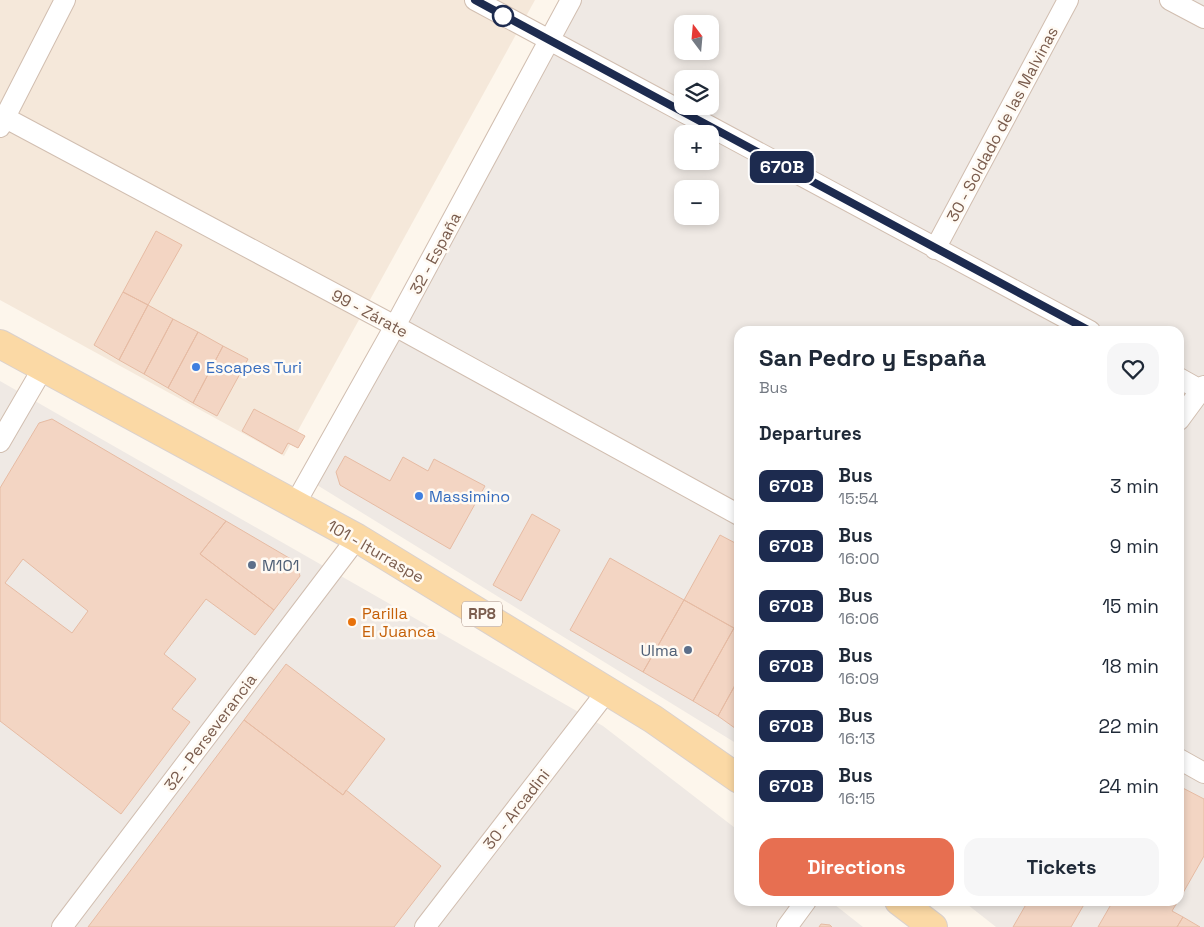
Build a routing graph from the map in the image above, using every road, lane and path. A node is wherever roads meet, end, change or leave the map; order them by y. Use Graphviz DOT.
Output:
graph roads {
  1 [pos="65,0"];
  2 [pos="475,0"];
  3 [pos="571,0"];
  4 [pos="1068,0"];
  5 [pos="1170,0"];
  6 [pos="1204,18"];
  7 [pos="548,42"];
  8 [pos="2,120"];
  9 [pos="935,249"];
  10 [pos="395,326"];
  11 [pos="1081,326"];
  12 [pos="0,344"];
  13 [pos="42,368"];
  14 [pos="1184,380"];
  15 [pos="1203,389"];
  16 [pos="1184,414"];
  17 [pos="0,442"];
  18 [pos="295,504"];
  19 [pos="734,512"];
  20 [pos="357,538"];
  21 [pos="607,691"];
  22 [pos="1184,761"];
  23 [pos="1204,773"];
  24 [pos="734,775"];
  25 [pos="802,906"];
  26 [pos="906,906"];
  27 [pos="62,927"];
  28 [pos="425,927"];
  29 [pos="786,927"];
  30 [pos="933,927"];
  1 -- 8 [label="street"];
  2 -- 7 [label="street"];
  3 -- 7 [label="street, 32 - España"];
  4 -- 9 [label="street, 30 - Soldado de las Malvinas"];
  5 -- 6 [label="street"];
  7 -- 9 [label="street"];
  7 -- 10 [label="street, 32 - España"];
  8 -- 10 [label="street, 99 - Zárate"];
  9 -- 11 [label="street"];
  10 -- 18 [label="street, 32 - España"];
  10 -- 19 [label="street, 99 - Zárate"];
  12 -- 13 [label="main road, 101 - Iturraspe / RP8"];
  13 -- 17 [label="street"];
  13 -- 18 [label="main road, 101 - Iturraspe / RP8"];
  14 -- 15 [label="street"];
  15 -- 16 [label="street"];
  18 -- 20 [label="main road, 101 - Iturraspe / RP8"];
  20 -- 21 [label="main road, 101 - Iturraspe / RP8"];
  20 -- 27 [label="street, 32 - Perseverancia"];
  21 -- 24 [label="main road, 101 - Iturraspe / RP8"];
  21 -- 28 [label="street, 30 - Arcadini"];
  22 -- 23 [label="street"];
  25 -- 29 [label="street"];
  26 -- 30 [label="main road"];
}
